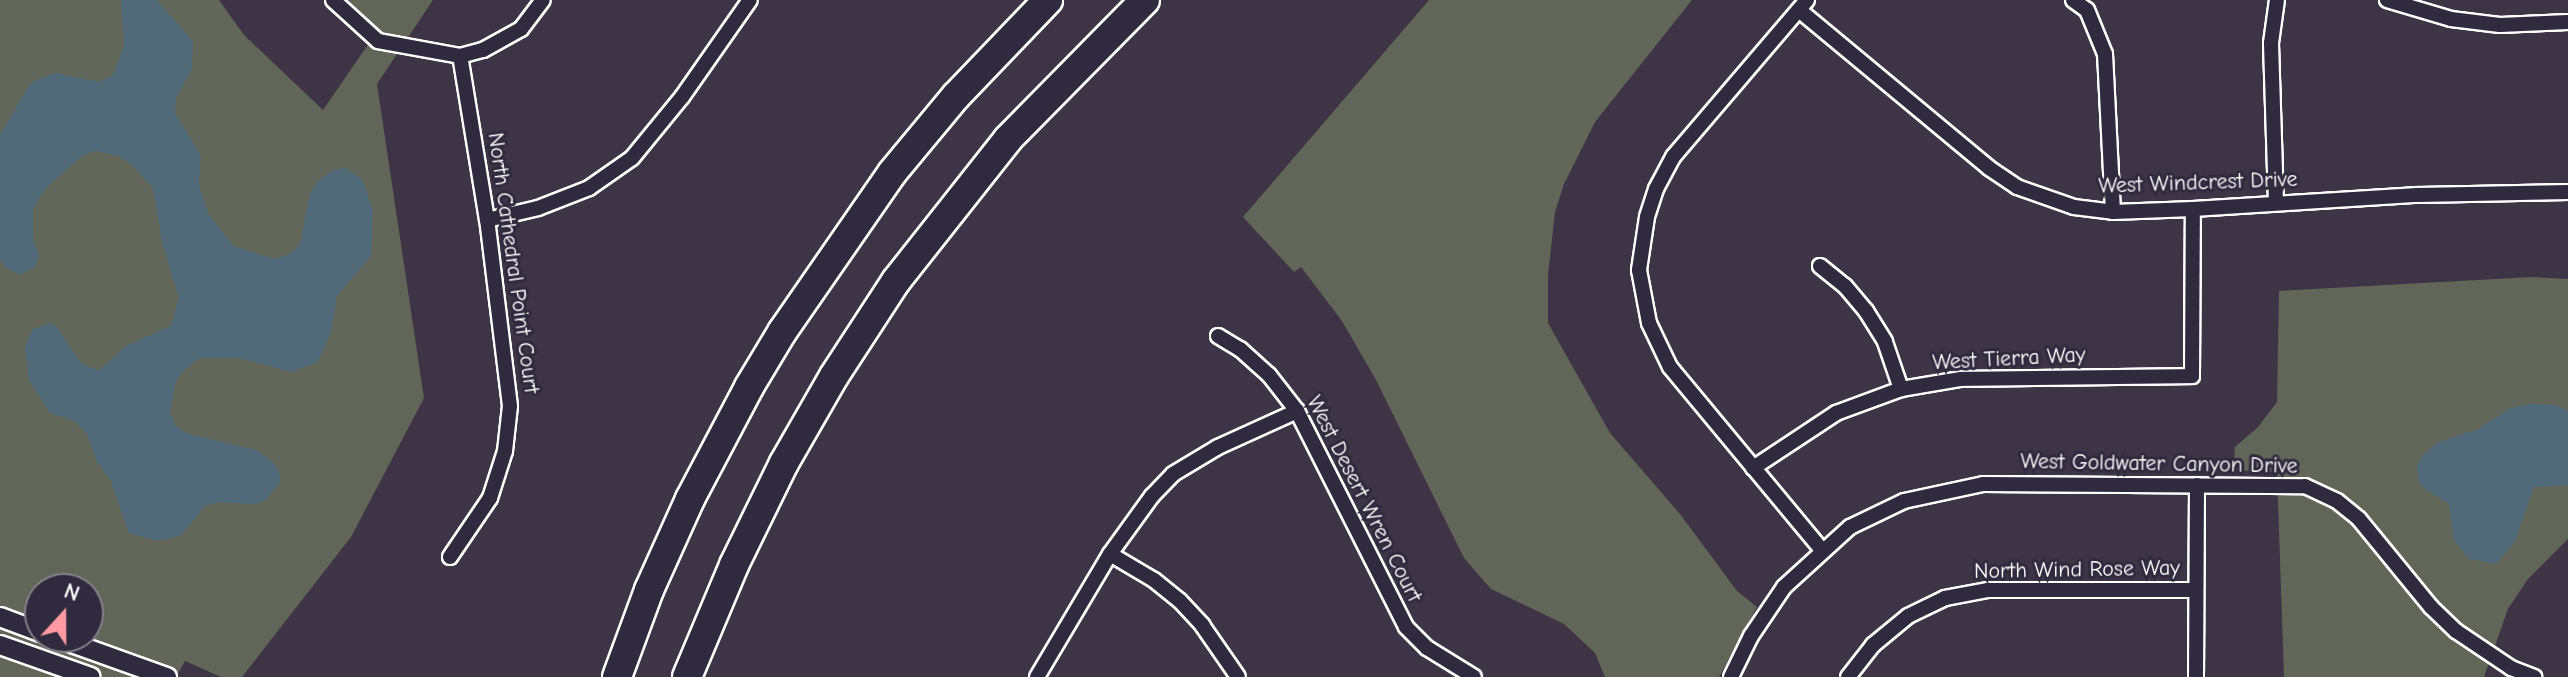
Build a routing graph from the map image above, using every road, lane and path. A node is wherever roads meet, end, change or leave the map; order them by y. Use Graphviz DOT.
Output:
graph roads {
  1 [pos="333,0"];
  2 [pos="543,0"];
  3 [pos="750,0"];
  4 [pos="1048,0"];
  5 [pos="1145,0"];
  6 [pos="2073,0"];
  7 [pos="2277,0"];
  8 [pos="2387,0"];
  9 [pos="1803,5"];
  10 [pos="2568,22"];
  11 [pos="460,56"];
  12 [pos="2568,192"];
  13 [pos="2276,203"];
  14 [pos="2193,209"];
  15 [pos="2113,212"];
  16 [pos="487,220"];
  17 [pos="1820,266"];
  18 [pos="1218,336"];
  19 [pos="1901,389"];
  20 [pos="1297,411"];
  21 [pos="1753,468"];
  22 [pos="2197,485"];
  23 [pos="1822,550"];
  24 [pos="1110,554"];
  25 [pos="450,557"];
  26 [pos="2194,590"];
  27 [pos="0,617"];
  28 [pos="24,626"];
  29 [pos="0,645"];
  30 [pos="100,653"];
  31 [pos="91,677"];
  32 [pos="167,677"];
  33 [pos="617,677"];
  34 [pos="687,677"];
  35 [pos="1037,677"];
  36 [pos="1238,677"];
  37 [pos="1474,677"];
  38 [pos="1731,677"];
  39 [pos="1848,677"];
  40 [pos="2196,677"];
  41 [pos="2534,677"];
  1 -- 11 [label="street"];
  2 -- 11 [label="street"];
  3 -- 16 [label="street"];
  4 -- 33 [label="highway"];
  5 -- 34 [label="highway"];
  6 -- 15 [label="street"];
  7 -- 13 [label="street"];
  8 -- 10 [label="street"];
  9 -- 15 [label="street, West Windcrest Drive"];
  9 -- 21 [label="street"];
  11 -- 16 [label="street, North Cathedral Point Court"];
  12 -- 13 [label="street, West Windcrest Drive"];
  13 -- 14 [label="street, West Windcrest Drive"];
  14 -- 15 [label="street, West Windcrest Drive"];
  14 -- 19 [label="street, West Tierra Way"];
  16 -- 25 [label="street, North Cathedral Point Court"];
  17 -- 19 [label="street"];
  18 -- 20 [label="street, West Desert Wren Court"];
  19 -- 21 [label="street, West Tierra Way"];
  20 -- 24 [label="street"];
  20 -- 37 [label="street, West Desert Wren Court"];
  21 -- 23 [label="street"];
  22 -- 23 [label="street, West Goldwater Canyon Drive"];
  22 -- 26 [label="street"];
  22 -- 41 [label="street, West Goldwater Canyon Drive"];
  23 -- 38 [label="street, West Goldwater Canyon Drive"];
  24 -- 35 [label="street"];
  24 -- 36 [label="street"];
  26 -- 39 [label="street, North Wind Rose Way"];
  26 -- 40 [label="street"];
  27 -- 28 [label="street"];
  29 -- 31 [label="street"];
  30 -- 32 [label="street"];
}
